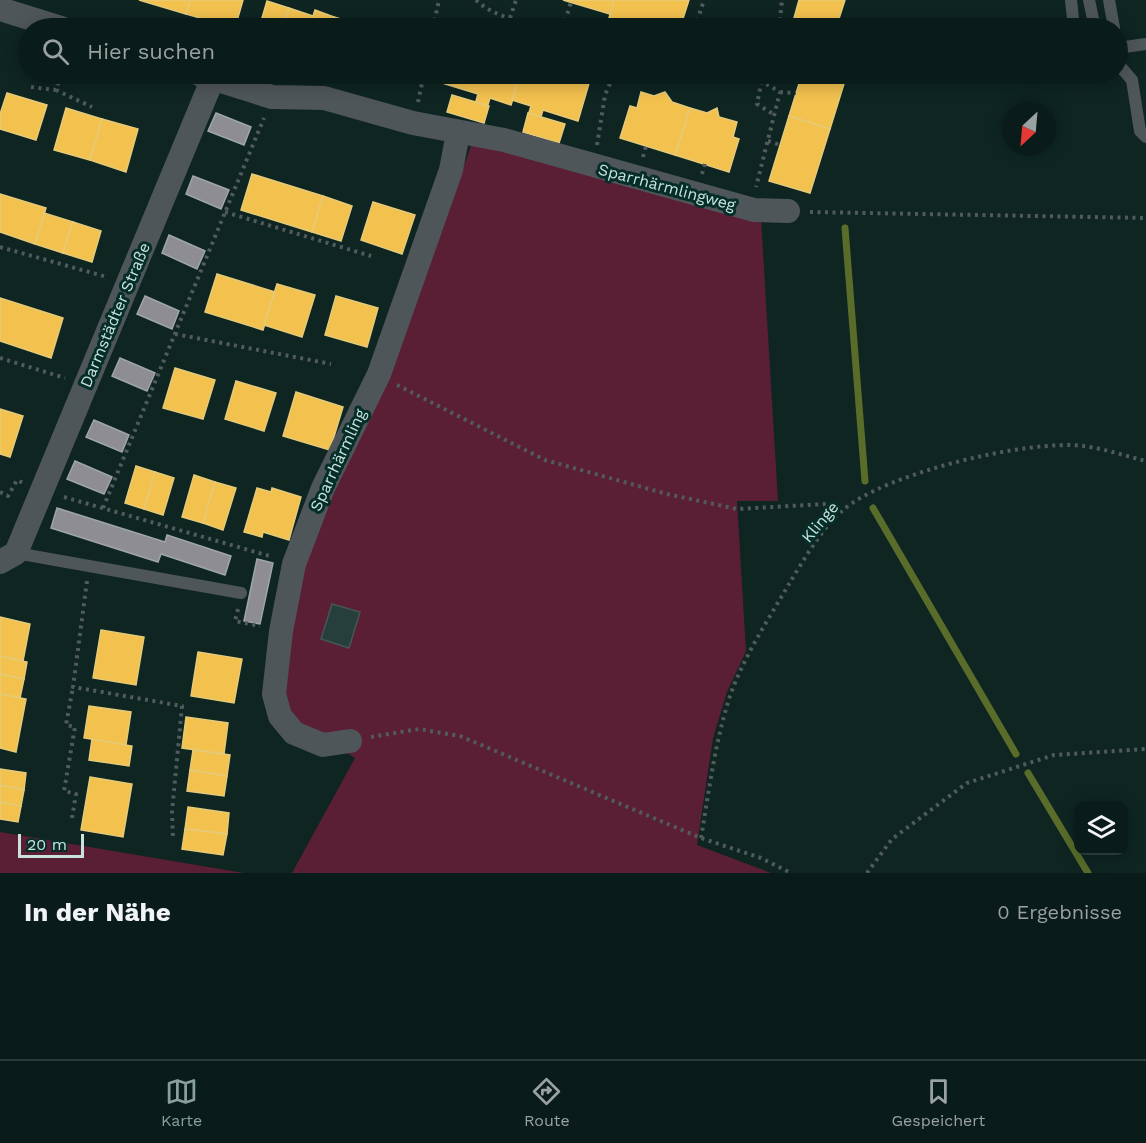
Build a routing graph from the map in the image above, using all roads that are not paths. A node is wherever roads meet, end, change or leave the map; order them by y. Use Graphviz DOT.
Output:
graph roads {
  1 [pos="1071,0"];
  2 [pos="1089,0"];
  3 [pos="1109,0"];
  4 [pos="0,9"];
  5 [pos="29,18"];
  6 [pos="1073,18"];
  7 [pos="1093,18"];
  8 [pos="1112,18"];
  9 [pos="1146,44"];
  10 [pos="1128,47"];
  11 [pos="1128,75"];
  12 [pos="1132,80"];
  13 [pos="203,84"];
  14 [pos="231,84"];
  15 [pos="1146,85"];
  16 [pos="458,134"];
  17 [pos="1146,137"];
  18 [pos="788,211"];
  19 [pos="8,557"];
  20 [pos="241,593"];
  21 [pos="350,741"];
  1 -- 6 [label="lane"];
  2 -- 7 [label="lane"];
  3 -- 8 [label="lane"];
  4 -- 5 [label="street"];
  9 -- 10 [label="lane"];
  11 -- 12 [label="lane"];
  12 -- 15 [label="lane"];
  12 -- 17 [label="lane"];
  13 -- 19 [label="street, Darmstädter Straße"];
  14 -- 16 [label="street, Sparrhärmlingweg"];
  16 -- 18 [label="street, Sparrhärmlingweg"];
  16 -- 21 [label="street, Sparrhärmling"];
  19 -- 20 [label="lane, Darmstädter Straße"];
}
